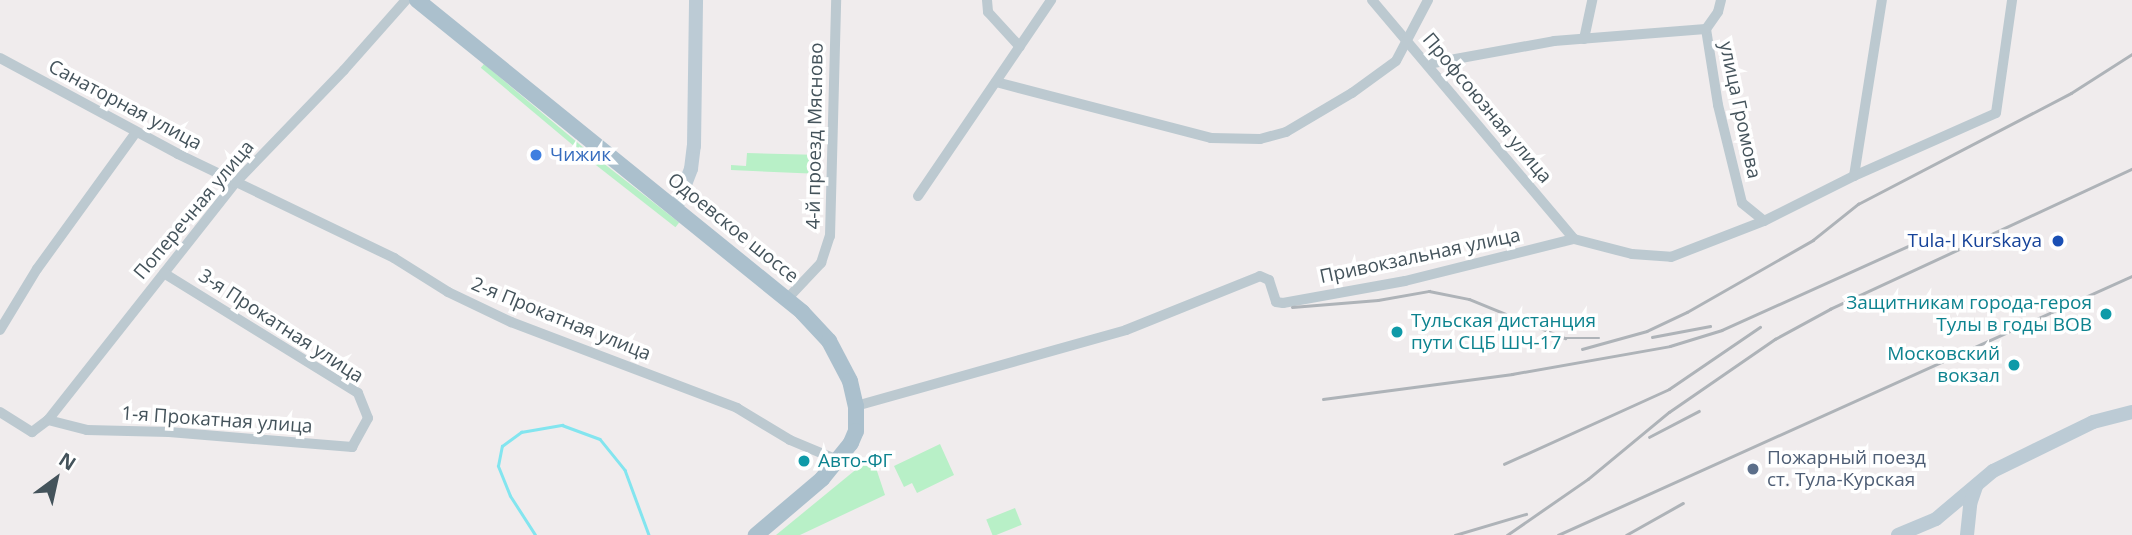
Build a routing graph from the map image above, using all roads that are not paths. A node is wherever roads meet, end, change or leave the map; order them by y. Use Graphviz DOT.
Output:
graph roads {
  1 [pos="406,0"];
  2 [pos="417,0"];
  3 [pos="696,0"];
  4 [pos="835,0"];
  5 [pos="987,0"];
  6 [pos="1051,0"];
  7 [pos="1372,0"];
  8 [pos="1428,0"];
  9 [pos="1592,0"];
  10 [pos="1721,0"];
  11 [pos="1882,0"];
  12 [pos="2012,0"];
  13 [pos="1706,29"];
  14 [pos="1584,39"];
  15 [pos="1409,41"];
  16 [pos="1020,47"];
  17 [pos="0,58"];
  18 [pos="1428,64"];
  19 [pos="996,82"];
  20 [pos="136,132"];
  21 [pos="1854,176"];
  22 [pos="235,183"];
  23 [pos="918,196"];
  24 [pos="676,208"];
  25 [pos="1764,220"];
  26 [pos="1574,239"];
  27 [pos="164,273"];
  28 [pos="787,299"];
  29 [pos="0,330"];
  30 [pos="856,406"];
  31 [pos="0,412"];
  32 [pos="2132,412"];
  33 [pos="368,418"];
  34 [pos="48,420"];
  35 [pos="840,461"];
  36 [pos="1976,487"];
  37 [pos="1936,519"];
  38 [pos="1967,532"];
  39 [pos="756,535"];
  40 [pos="1898,535"];
  1 -- 22 [label="street, Поперечная улица"];
  2 -- 24 [label="main road, Одоевское шоссе"];
  3 -- 24 [label="street"];
  4 -- 28 [label="street, 4-й проезд Мясново"];
  5 -- 16 [label="street"];
  6 -- 16 [label="street"];
  7 -- 15 [label="street, Профсоюзная улица"];
  8 -- 15 [label="street"];
  9 -- 14 [label="street"];
  10 -- 13 [label="street, улица Громова"];
  11 -- 21 [label="street"];
  12 -- 21 [label="street, Привокзальная улица"];
  13 -- 14 [label="street"];
  13 -- 25 [label="street, улица Громова"];
  14 -- 18 [label="street"];
  15 -- 18 [label="street, Профсоюзная улица"];
  15 -- 19 [label="street"];
  16 -- 19 [label="street"];
  17 -- 20 [label="street, Санаторная улица"];
  18 -- 26 [label="street, Профсоюзная улица"];
  19 -- 23 [label="street"];
  20 -- 22 [label="street, Санаторная улица"];
  20 -- 29 [label="street"];
  21 -- 25 [label="street, Привокзальная улица"];
  22 -- 27 [label="street, Поперечная улица"];
  22 -- 35 [label="street, 2-я Прокатная улица"];
  24 -- 28 [label="main road, Одоевское шоссе"];
  25 -- 26 [label="street, Привокзальная улица"];
  26 -- 30 [label="street, Привокзальная улица"];
  27 -- 33 [label="street, 3-я Прокатная улица"];
  27 -- 34 [label="street, Поперечная улица"];
  28 -- 30 [label="main road, Одоевское шоссе"];
  30 -- 35 [label="main road, Одоевское шоссе"];
  31 -- 34 [label="street"];
  32 -- 36 [label="street"];
  33 -- 34 [label="street, 1-я Прокатная улица"];
  35 -- 39 [label="main road, Одоевское шоссе"];
  36 -- 37 [label="street"];
  36 -- 38 [label="street"];
  37 -- 38 [label="street"];
  37 -- 40 [label="street"];
}
